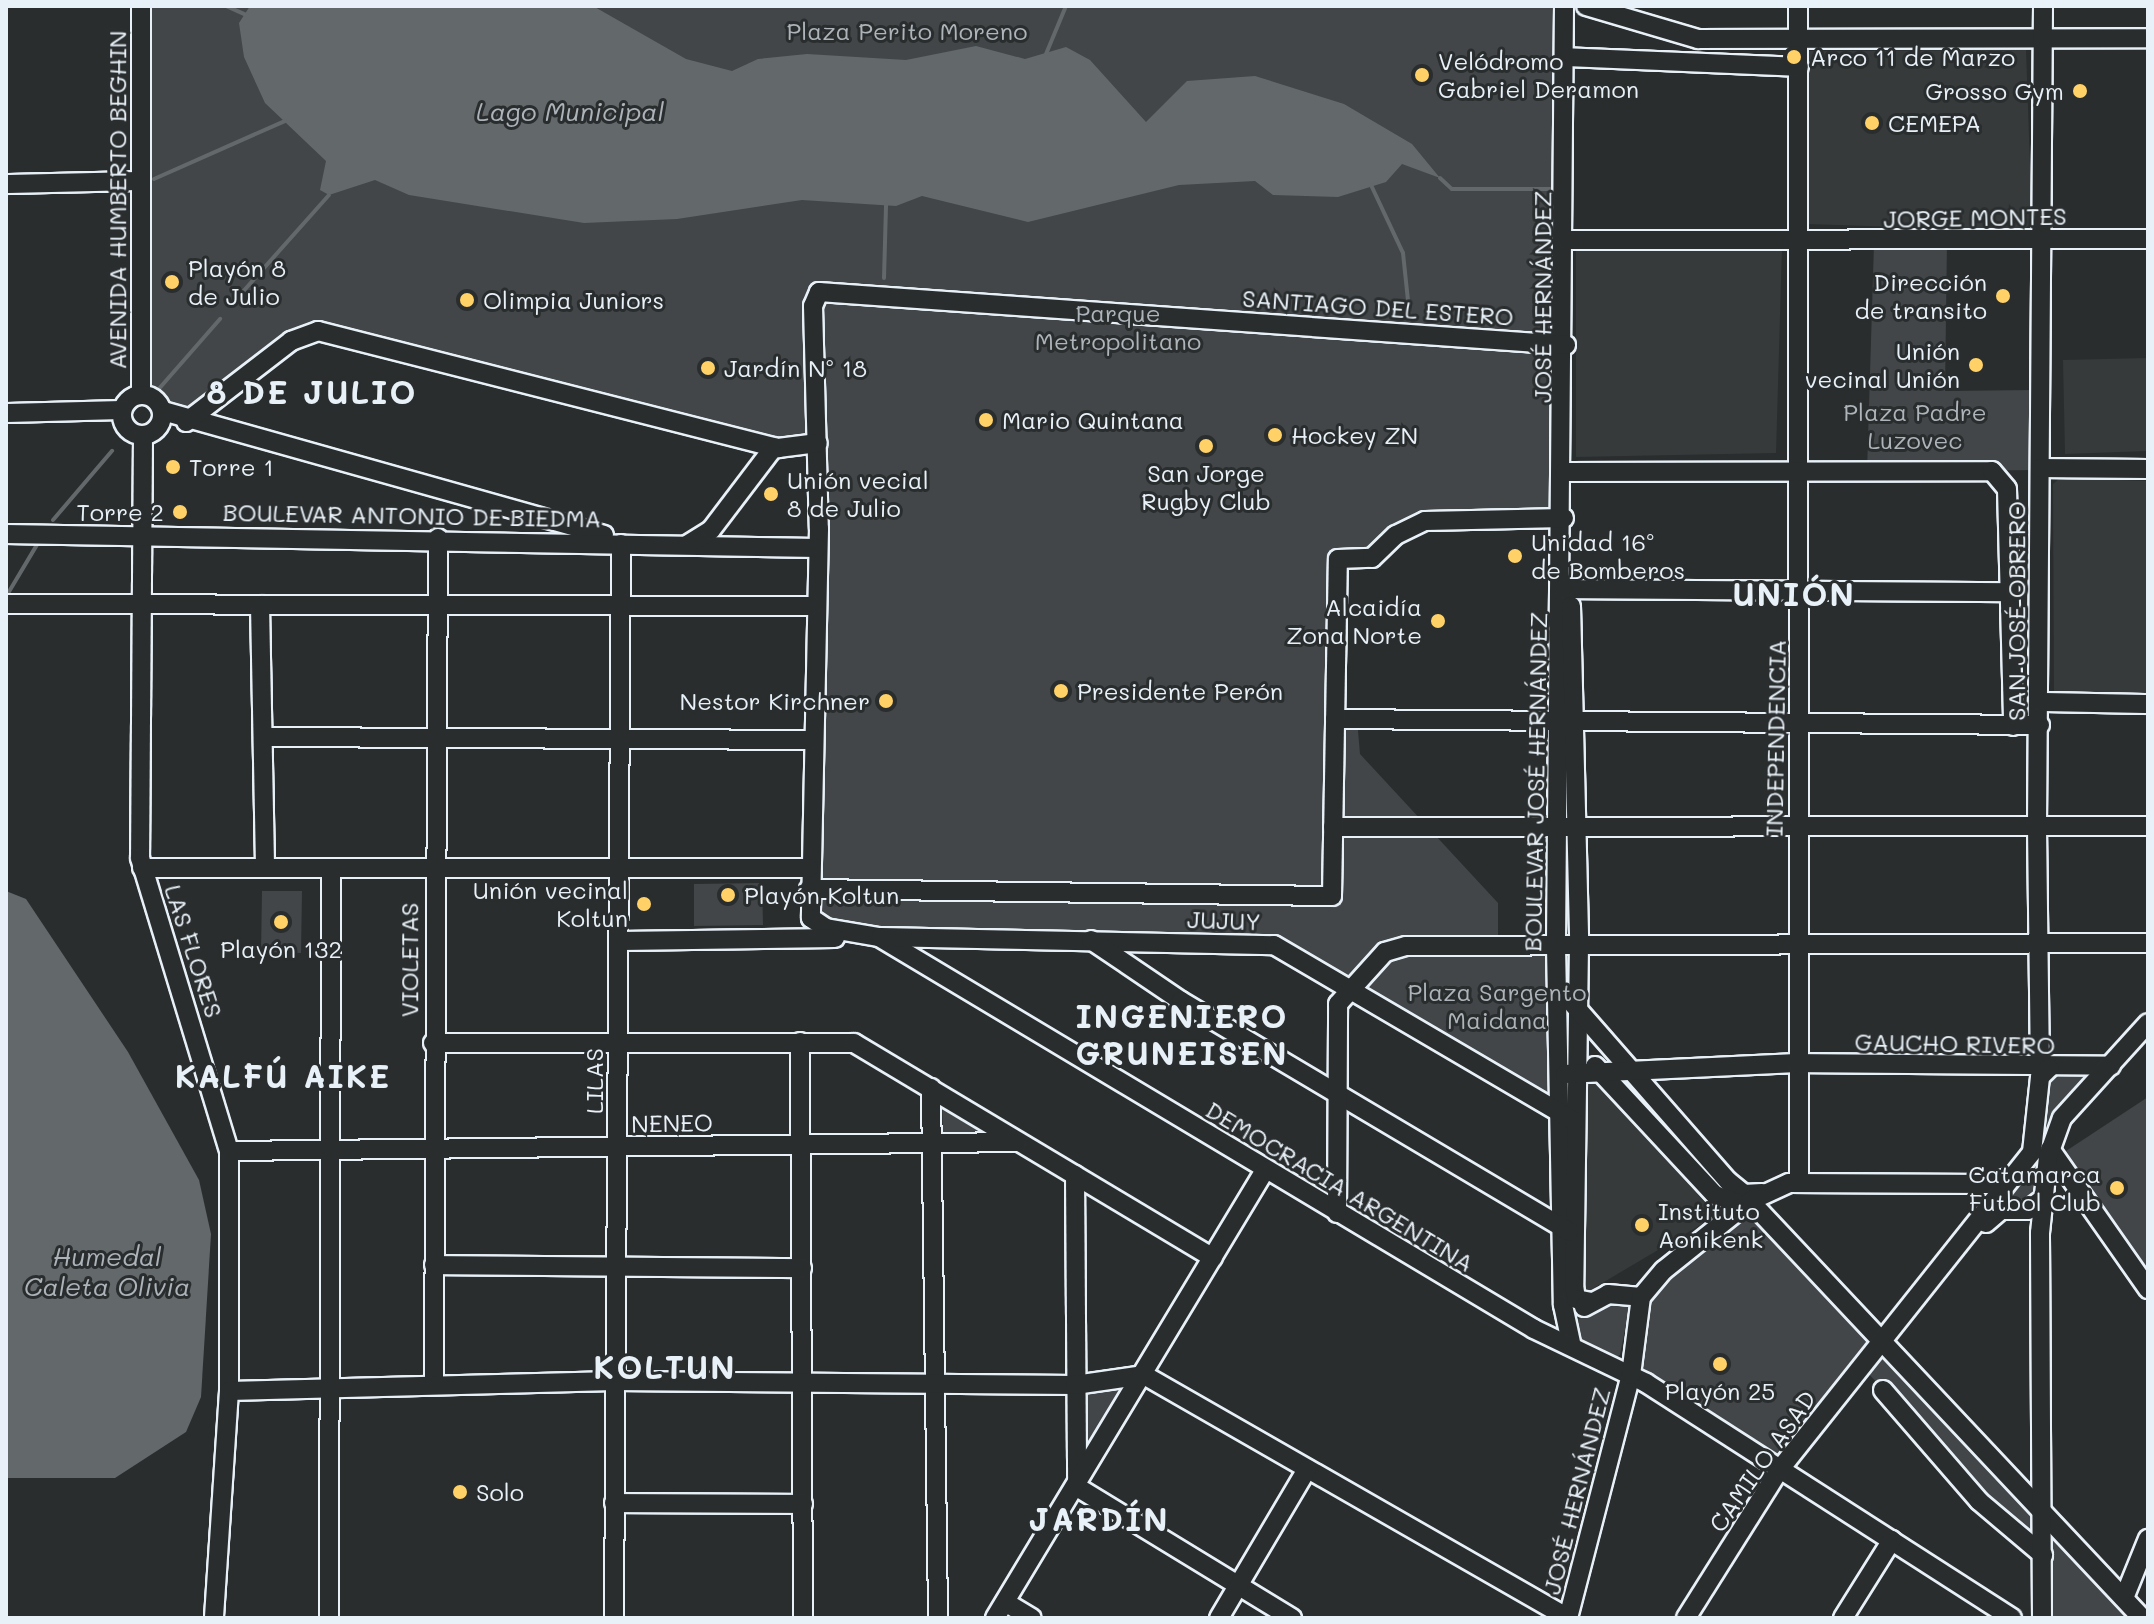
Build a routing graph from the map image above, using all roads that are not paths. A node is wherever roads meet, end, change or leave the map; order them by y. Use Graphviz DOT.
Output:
graph roads {
  1 [pos="141,6"];
  2 [pos="1564,6"];
  3 [pos="1586,6"];
  4 [pos="1798,6"];
  5 [pos="2043,6"];
  6 [pos="2148,38"];
  7 [pos="2043,40"];
  8 [pos="1798,42"];
  9 [pos="1564,57"];
  10 [pos="1799,67"];
  11 [pos="139,181"];
  12 [pos="6,184"];
  13 [pos="2148,239"];
  14 [pos="1567,240"];
  15 [pos="2042,240"];
  16 [pos="1802,241"];
  17 [pos="1566,345"];
  18 [pos="141,394"];
  19 [pos="122,410"];
  20 [pos="163,411"];
  21 [pos="6,413"];
  22 [pos="186,422"];
  23 [pos="143,435"];
  24 [pos="818,443"];
  25 [pos="774,447"];
  26 [pos="2040,468"];
  27 [pos="2148,469"];
  28 [pos="1564,472"];
  29 [pos="1801,473"];
  30 [pos="1564,518"];
  31 [pos="6,534"];
  32 [pos="141,534"];
  33 [pos="438,538"];
  34 [pos="621,544"];
  35 [pos="686,545"];
  36 [pos="817,548"];
  37 [pos="1564,589"];
  38 [pos="1801,592"];
  39 [pos="2005,592"];
  40 [pos="6,604"];
  41 [pos="260,605"];
  42 [pos="623,605"];
  43 [pos="144,606"];
  44 [pos="438,606"];
  45 [pos="813,606"];
  46 [pos="2041,702"];
  47 [pos="2148,704"];
  48 [pos="1335,719"];
  49 [pos="1800,719"];
  50 [pos="1566,720"];
  51 [pos="2040,725"];
  52 [pos="2013,726"];
  53 [pos="265,737"];
  54 [pos="439,738"];
  55 [pos="622,739"];
  56 [pos="812,740"];
  57 [pos="2148,826"];
  58 [pos="1333,827"];
  59 [pos="1798,827"];
  60 [pos="2037,827"];
  61 [pos="1567,828"];
  62 [pos="265,867"];
  63 [pos="621,867"];
  64 [pos="142,868"];
  65 [pos="809,868"];
  66 [pos="331,869"];
  67 [pos="434,872"];
  68 [pos="809,889"];
  69 [pos="879,937"];
  70 [pos="1091,940"];
  71 [pos="621,941"];
  72 [pos="2148,943"];
  73 [pos="2039,944"];
  74 [pos="1579,945"];
  75 [pos="1799,946"];
  76 [pos="1556,947"];
  77 [pos="1347,987"];
  78 [pos="1573,1004"];
  79 [pos="1559,1018"];
  80 [pos="2148,1023"];
  81 [pos="617,1041"];
  82 [pos="800,1042"];
  83 [pos="433,1043"];
  84 [pos="1575,1045"];
  85 [pos="1797,1063"];
  86 [pos="2049,1068"];
  87 [pos="1628,1069"];
  88 [pos="1575,1070"];
  89 [pos="1598,1070"];
  90 [pos="2091,1078"];
  91 [pos="931,1088"];
  92 [pos="1560,1088"];
  93 [pos="1334,1092"];
  94 [pos="1567,1116"];
  95 [pos="1019,1142"];
  96 [pos="934,1144"];
  97 [pos="802,1145"];
  98 [pos="618,1147"];
  99 [pos="433,1149"];
  100 [pos="2050,1149"];
  101 [pos="229,1151"];
  102 [pos="332,1153"];
  103 [pos="1265,1170"];
  104 [pos="1075,1175"];
  105 [pos="2071,1180"];
  106 [pos="1799,1182"];
  107 [pos="1722,1188"];
  108 [pos="1769,1191"];
  109 [pos="2044,1192"];
  110 [pos="2004,1199"];
  111 [pos="1736,1211"];
  112 [pos="1337,1213"];
  113 [pos="1567,1230"];
  114 [pos="2040,1233"];
  115 [pos="1213,1258"];
  116 [pos="434,1265"];
  117 [pos="617,1267"];
  118 [pos="802,1268"];
  119 [pos="2148,1289"];
  120 [pos="1641,1297"];
  121 [pos="1592,1302"];
  122 [pos="1565,1321"];
  123 [pos="1534,1329"];
  124 [pos="1884,1336"];
  125 [pos="1571,1343"];
  126 [pos="1144,1375"];
  127 [pos="1631,1375"];
  128 [pos="614,1381"];
  129 [pos="801,1381"];
  130 [pos="434,1383"];
  131 [pos="1075,1385"];
  132 [pos="937,1386"];
  133 [pos="330,1388"];
  134 [pos="1883,1390"];
  135 [pos="229,1391"];
  136 [pos="1307,1469"];
  137 [pos="1780,1469"];
  138 [pos="1077,1487"];
  139 [pos="614,1503"];
  140 [pos="803,1504"];
  141 [pos="2042,1507"];
  142 [pos="2148,1539"];
  143 [pos="1892,1540"];
  144 [pos="2043,1555"];
  145 [pos="1237,1587"];
  146 [pos="1005,1602"];
  147 [pos="2132,1611"];
  148 [pos="2004,1616"];
  149 [pos="214,1618"];
  150 [pos="329,1618"];
  151 [pos="614,1618"];
  152 [pos="803,1618"];
  153 [pos="938,1618"];
  154 [pos="995,1618"];
  155 [pos="1032,1618"];
  156 [pos="1219,1618"];
  157 [pos="1292,1618"];
  158 [pos="1568,1618"];
  159 [pos="1686,1618"];
  160 [pos="1843,1618"];
  161 [pos="2042,1618"];
  1 -- 11 [label="street, AVENIDA HUMBERTO BEGHIN"];
  2 -- 9 [label="street, JOSÉ HERNÁNDEZ"];
  3 -- 8 [label="street"];
  4 -- 8 [label="street, INDEPENDENCIA"];
  5 -- 7 [label="street, SAN JOSÉ OBRERO"];
  6 -- 7 [label="street"];
  7 -- 8 [label="street"];
  7 -- 15 [label="street, SAN JOSÉ OBRERO"];
  8 -- 10 [label="street, INDEPENDENCIA"];
  9 -- 10 [label="street"];
  9 -- 14 [label="street, JOSÉ HERNÁNDEZ"];
  10 -- 16 [label="street, INDEPENDENCIA"];
  11 -- 12 [label="street"];
  11 -- 18 [label="street, AVENIDA HUMBERTO BEGHIN"];
  13 -- 15 [label="street, JORGE MONTES"];
  14 -- 16 [label="street"];
  14 -- 17 [label="street, JOSÉ HERNÁNDEZ"];
  15 -- 16 [label="street, JORGE MONTES"];
  15 -- 26 [label="street, SAN JOSÉ OBRERO"];
  16 -- 29 [label="street, INDEPENDENCIA"];
  17 -- 24 [label="street, SANTIAGO DEL ESTERO"];
  17 -- 28 [label="street, JOSÉ HERNÁNDEZ"];
  18 -- 19 [label="street, AVENIDA HUMBERTO BEGHIN"];
  18 -- 20 [label="street, AVENIDA HUMBERTO BEGHIN"];
  19 -- 21 [label="street"];
  19 -- 23 [label="street"];
  20 -- 22 [label="street, AVENIDA HUMBERTO BEGHIN"];
  20 -- 23 [label="street"];
  22 -- 25 [label="street"];
  22 -- 34 [label="street, AVENIDA HUMBERTO BEGHIN"];
  23 -- 32 [label="street"];
  24 -- 25 [label="street"];
  24 -- 36 [label="street"];
  25 -- 35 [label="street"];
  26 -- 27 [label="street"];
  26 -- 46 [label="street, SAN JOSÉ OBRERO"];
  28 -- 29 [label="street"];
  28 -- 30 [label="street, JOSÉ HERNÁNDEZ"];
  29 -- 38 [label="street, INDEPENDENCIA"];
  29 -- 39 [label="street, SAN JOSÉ OBRERO"];
  30 -- 37 [label="street, JOSÉ HERNÁNDEZ"];
  30 -- 48 [label="street"];
  31 -- 32 [label="street, BOULEVAR ANTONIO DE BIEDMA"];
  32 -- 33 [label="street, BOULEVAR ANTONIO DE BIEDMA"];
  32 -- 43 [label="street, LAS FLORES"];
  33 -- 34 [label="street, BOULEVAR ANTONIO DE BIEDMA"];
  33 -- 44 [label="street, VIOLETAS"];
  34 -- 35 [label="street, BOULEVAR ANTONIO DE BIEDMA"];
  34 -- 42 [label="street, LILAS"];
  35 -- 36 [label="street, BOULEVAR ANTONIO DE BIEDMA"];
  36 -- 45 [label="street"];
  37 -- 38 [label="street"];
  37 -- 50 [label="street, BOULEVAR JOSÉ HERNÁNDEZ"];
  38 -- 39 [label="street"];
  38 -- 49 [label="street, INDEPENDENCIA"];
  39 -- 52 [label="street, SAN JOSÉ OBRERO"];
  40 -- 43 [label="street"];
  41 -- 43 [label="street"];
  41 -- 44 [label="street"];
  41 -- 53 [label="street"];
  42 -- 44 [label="street"];
  42 -- 45 [label="street"];
  42 -- 55 [label="street, LILAS"];
  43 -- 64 [label="street, LAS FLORES"];
  44 -- 54 [label="street, VIOLETAS"];
  45 -- 56 [label="street"];
  46 -- 47 [label="street"];
  46 -- 51 [label="street, SAN JOSÉ OBRERO"];
  48 -- 50 [label="street"];
  48 -- 58 [label="street"];
  49 -- 50 [label="street"];
  49 -- 52 [label="street"];
  49 -- 59 [label="street, INDEPENDENCIA"];
  50 -- 61 [label="street, BOULEVAR JOSÉ HERNÁNDEZ"];
  51 -- 52 [label="street"];
  51 -- 60 [label="street, SAN JOSÉ OBRERO"];
  53 -- 54 [label="street"];
  53 -- 62 [label="street"];
  54 -- 55 [label="street"];
  54 -- 67 [label="street, VIOLETAS"];
  55 -- 56 [label="street"];
  55 -- 63 [label="street, LILAS"];
  56 -- 65 [label="street"];
  57 -- 60 [label="street"];
  58 -- 61 [label="street"];
  58 -- 68 [label="street"];
  59 -- 60 [label="street"];
  59 -- 61 [label="street"];
  59 -- 75 [label="street, INDEPENDENCIA"];
  60 -- 73 [label="street, SAN JOSÉ OBRERO"];
  61 -- 74 [label="street, BOULEVAR JOSÉ HERNÁNDEZ"];
  61 -- 76 [label="street, BOULEVAR JOSÉ HERNÁNDEZ"];
  62 -- 64 [label="street"];
  62 -- 66 [label="street"];
  63 -- 65 [label="street"];
  63 -- 67 [label="street"];
  63 -- 71 [label="street, LILAS"];
  64 -- 101 [label="street, LAS FLORES"];
  65 -- 68 [label="street"];
  66 -- 67 [label="street"];
  66 -- 102 [label="street"];
  67 -- 83 [label="street, VIOLETAS"];
  68 -- 69 [label="street"];
  69 -- 70 [label="street, JUJUY"];
  69 -- 71 [label="street, JUJUY"];
  69 -- 103 [label="street, DEMOCRACIA ARGENTINA"];
  70 -- 77 [label="street, JUJUY"];
  70 -- 93 [label="street"];
  71 -- 81 [label="street, LILAS"];
  72 -- 73 [label="street"];
  73 -- 75 [label="street"];
  73 -- 86 [label="street, SAN JOSÉ OBRERO"];
  74 -- 75 [label="street"];
  74 -- 76 [label="street"];
  74 -- 78 [label="street, BOULEVAR JOSÉ HERNÁNDEZ"];
  75 -- 85 [label="street, INDEPENDENCIA"];
  76 -- 77 [label="street"];
  76 -- 79 [label="street, BOULEVAR JOSÉ HERNÁNDEZ"];
  77 -- 93 [label="street"];
  77 -- 94 [label="street, JUJUY"];
  78 -- 84 [label="street, BOULEVAR JOSÉ HERNÁNDEZ"];
  78 -- 87 [label="street"];
  79 -- 84 [label="street"];
  79 -- 92 [label="street, BOULEVAR JOSÉ HERNÁNDEZ"];
  80 -- 90 [label="street, GAUCHO RIVERO"];
  81 -- 82 [label="street"];
  81 -- 83 [label="street"];
  81 -- 98 [label="street, LILAS"];
  82 -- 91 [label="street"];
  82 -- 97 [label="street"];
  83 -- 99 [label="street, VIOLETAS"];
  84 -- 88 [label="street, BOULEVAR JOSÉ HERNÁNDEZ"];
  84 -- 89 [label="street"];
  85 -- 86 [label="street, GAUCHO RIVERO"];
  85 -- 87 [label="street, GAUCHO RIVERO"];
  85 -- 106 [label="street, INDEPENDENCIA"];
  86 -- 90 [label="street, GAUCHO RIVERO"];
  86 -- 110 [label="street"];
  87 -- 89 [label="street, GAUCHO RIVERO"];
  87 -- 107 [label="street"];
  88 -- 89 [label="street, GAUCHO RIVERO"];
  88 -- 92 [label="street"];
  88 -- 94 [label="street, BOULEVAR JOSÉ HERNÁNDEZ"];
  89 -- 107 [label="street"];
  90 -- 100 [label="street"];
  91 -- 95 [label="street"];
  91 -- 96 [label="street"];
  92 -- 94 [label="street, BOULEVAR JOSÉ HERNÁNDEZ"];
  93 -- 112 [label="street"];
  93 -- 113 [label="street"];
  94 -- 113 [label="street, BOULEVAR JOSÉ HERNÁNDEZ"];
  95 -- 96 [label="street, NENEO"];
  95 -- 104 [label="street"];
  96 -- 97 [label="street, NENEO"];
  96 -- 132 [label="street"];
  97 -- 98 [label="street, NENEO"];
  97 -- 118 [label="street"];
  98 -- 99 [label="street, NENEO"];
  98 -- 117 [label="street, LILAS"];
  99 -- 102 [label="street, NENEO"];
  99 -- 116 [label="street, VIOLETAS"];
  100 -- 105 [label="street"];
  100 -- 109 [label="street"];
  101 -- 102 [label="street, NENEO"];
  101 -- 135 [label="street, LAS FLORES"];
  102 -- 133 [label="street"];
  103 -- 112 [label="street, DEMOCRACIA ARGENTINA"];
  103 -- 115 [label="street"];
  104 -- 115 [label="street"];
  104 -- 131 [label="street"];
  105 -- 109 [label="street"];
  105 -- 119 [label="street"];
  106 -- 108 [label="street"];
  106 -- 110 [label="street"];
  107 -- 108 [label="street"];
  107 -- 111 [label="street"];
  108 -- 111 [label="street"];
  109 -- 110 [label="street"];
  109 -- 114 [label="street"];
  110 -- 114 [label="street"];
  110 -- 124 [label="street, CAMILO ASAD"];
  111 -- 120 [label="street"];
  111 -- 124 [label="street"];
  112 -- 123 [label="street, DEMOCRACIA ARGENTINA"];
  113 -- 121 [label="street, BOULEVAR JOSÉ HERNÁNDEZ"];
  113 -- 122 [label="street, BOULEVAR JOSÉ HERNÁNDEZ"];
  114 -- 141 [label="street"];
  115 -- 126 [label="street"];
  116 -- 117 [label="street"];
  116 -- 130 [label="street, VIOLETAS"];
  117 -- 118 [label="street"];
  117 -- 128 [label="street, LILAS"];
  118 -- 129 [label="street"];
  120 -- 121 [label="street"];
  120 -- 127 [label="street, JOSÉ HERNÁNDEZ"];
  121 -- 122 [label="street"];
  122 -- 123 [label="street"];
  122 -- 125 [label="street, BOULEVAR JOSÉ HERNÁNDEZ"];
  123 -- 125 [label="street, DEMOCRACIA ARGENTINA"];
  124 -- 137 [label="street, CAMILO ASAD"];
  124 -- 141 [label="street"];
  125 -- 127 [label="street, DEMOCRACIA ARGENTINA"];
  126 -- 131 [label="street"];
  126 -- 136 [label="street"];
  126 -- 138 [label="street"];
  127 -- 137 [label="street, DEMOCRACIA ARGENTINA"];
  127 -- 158 [label="street, JOSÉ HERNÁNDEZ"];
  128 -- 129 [label="street"];
  128 -- 130 [label="street"];
  128 -- 139 [label="street, LILAS"];
  129 -- 132 [label="street"];
  129 -- 140 [label="street"];
  130 -- 133 [label="street"];
  131 -- 132 [label="street"];
  131 -- 138 [label="street"];
  132 -- 153 [label="street"];
  133 -- 135 [label="street"];
  133 -- 150 [label="street"];
  134 -- 144 [label="street"];
  135 -- 149 [label="street, LAS FLORES"];
  136 -- 145 [label="street"];
  136 -- 158 [label="street"];
  137 -- 143 [label="street, DEMOCRACIA ARGENTINA"];
  137 -- 159 [label="street, CAMILO ASAD"];
  138 -- 145 [label="street"];
  138 -- 146 [label="street"];
  139 -- 140 [label="street"];
  139 -- 151 [label="street, LILAS"];
  140 -- 152 [label="street"];
  141 -- 144 [label="street"];
  141 -- 147 [label="street"];
  142 -- 147 [label="street"];
  143 -- 148 [label="street, DEMOCRACIA ARGENTINA"];
  143 -- 160 [label="street"];
  144 -- 161 [label="street"];
  145 -- 156 [label="street"];
  145 -- 157 [label="street"];
  146 -- 154 [label="street"];
  146 -- 155 [label="street"];
}
